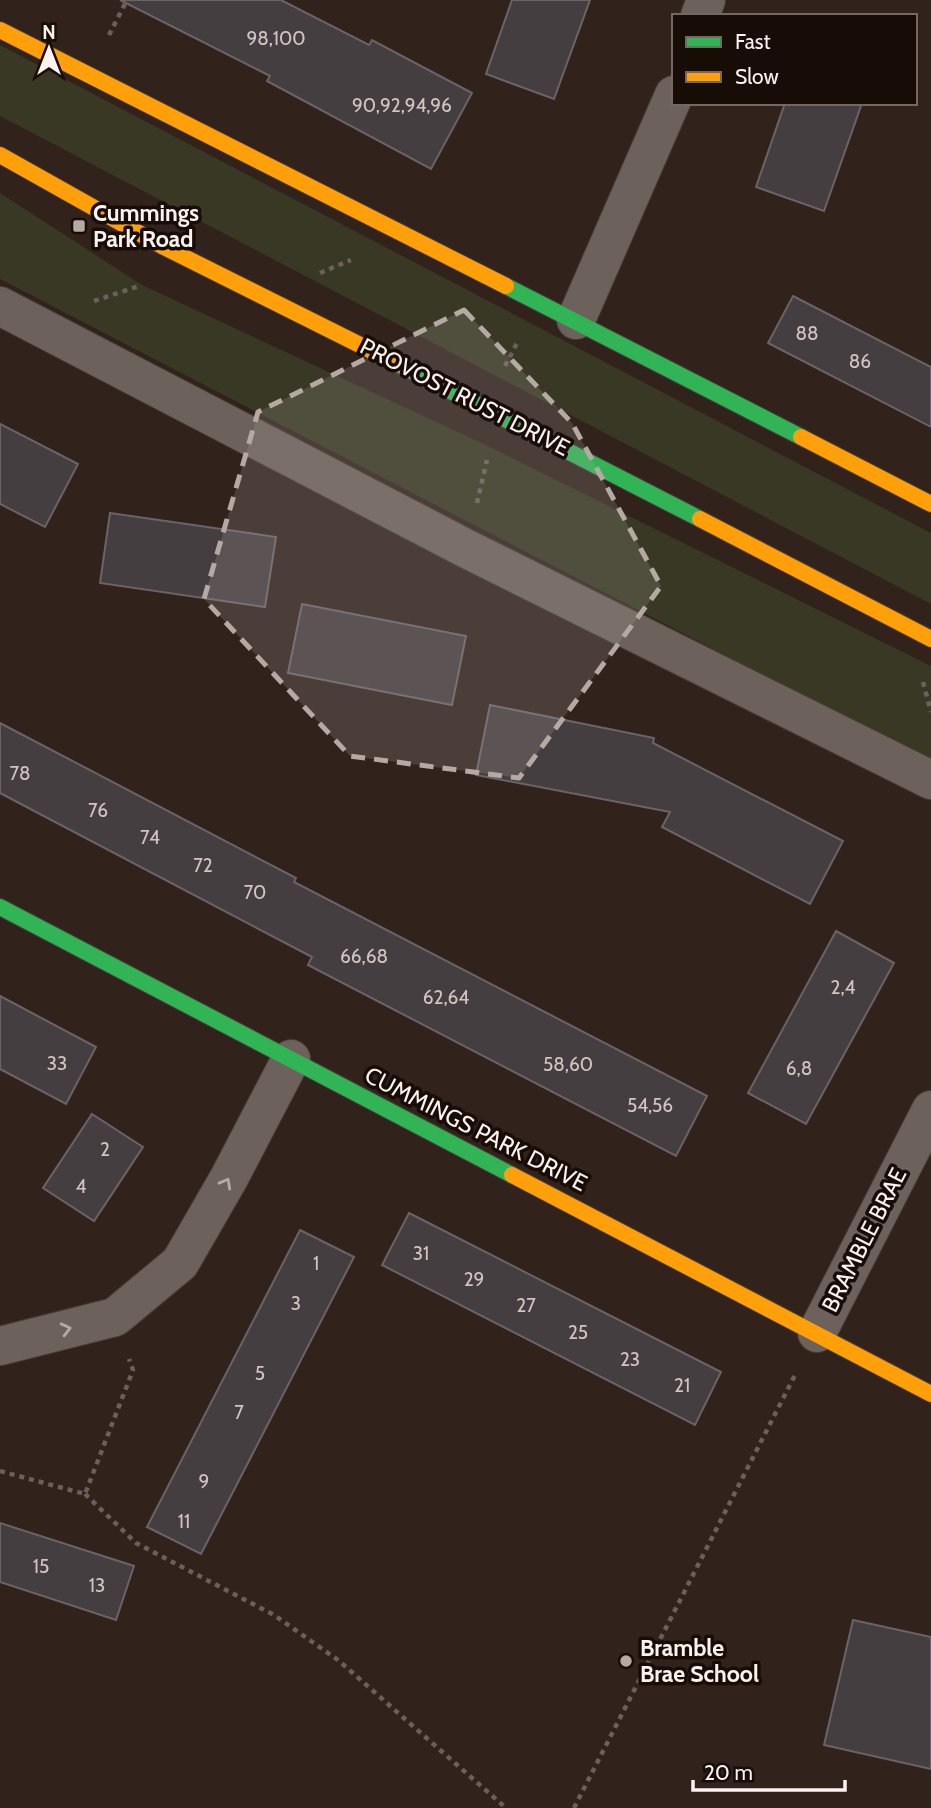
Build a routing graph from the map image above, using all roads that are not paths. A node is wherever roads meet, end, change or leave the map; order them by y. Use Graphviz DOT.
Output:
graph roads {
  1 [pos="0,30"];
  2 [pos="672,100"];
  3 [pos="0,155"];
  4 [pos="0,306"];
  5 [pos="576,320"];
  6 [pos="931,504"];
  7 [pos="931,639"];
  8 [pos="931,780"];
  9 [pos="0,907"];
  10 [pos="291,1059"];
  11 [pos="931,1110"];
  12 [pos="817,1333"];
  13 [pos="0,1346"];
  14 [pos="931,1394"];
  1 -- 5 [label="street"];
  2 -- 5 [label="street"];
  3 -- 7 [label="street, PROVOST RUST DRIVE"];
  4 -- 8 [label="street"];
  5 -- 6 [label="street"];
  9 -- 10 [label="street, CUMMINGS PARK DRIVE"];
  10 -- 12 [label="street, CUMMINGS PARK DRIVE"];
  13 -- 10 [label="street, one-way"];
  11 -- 12 [label="street, BRAMBLE BRAE"];
  12 -- 14 [label="street, CUMMINGS PARK DRIVE"];
}
